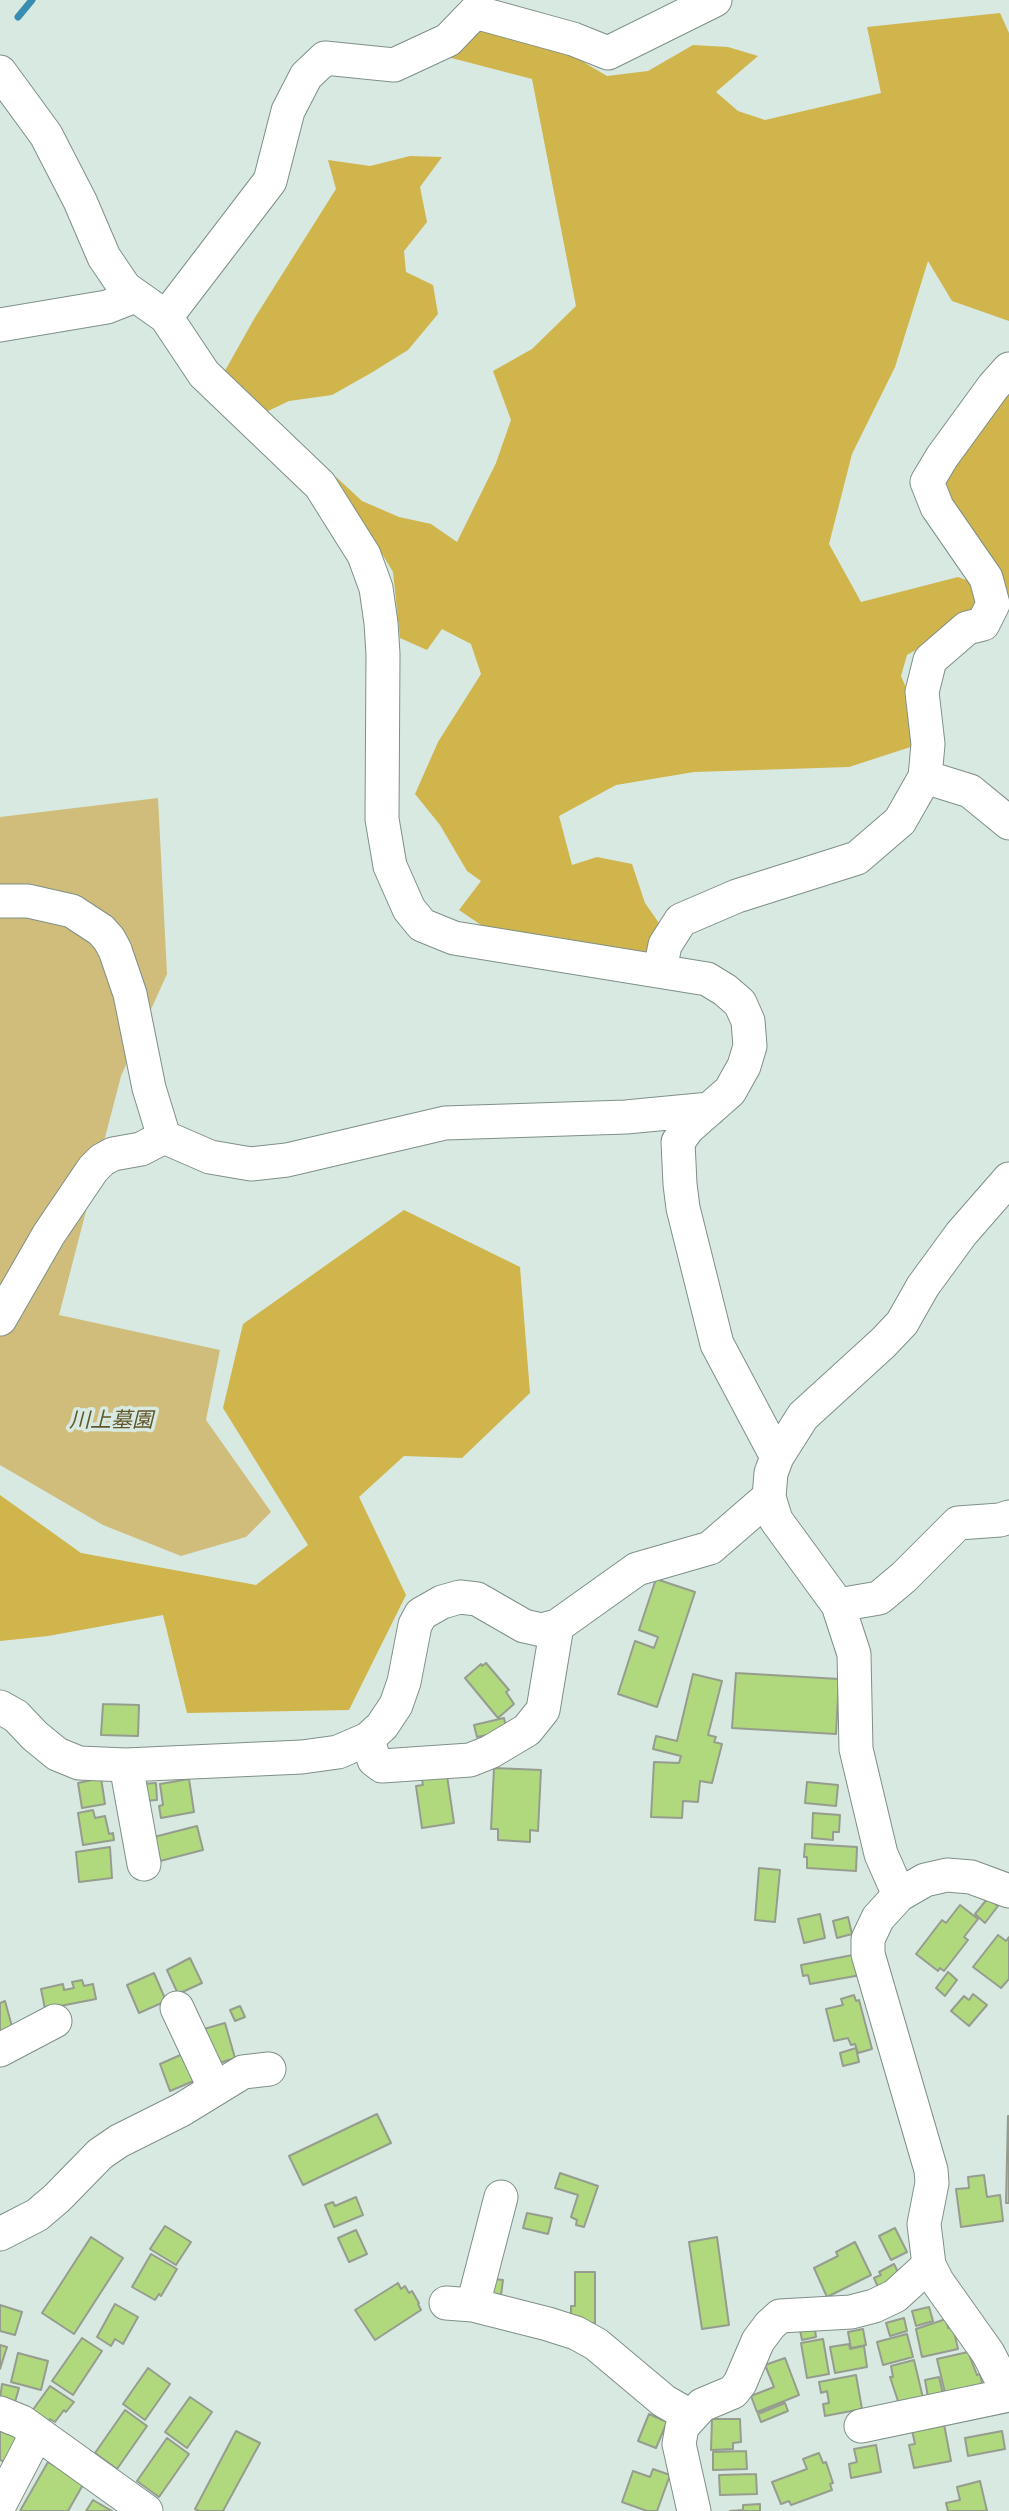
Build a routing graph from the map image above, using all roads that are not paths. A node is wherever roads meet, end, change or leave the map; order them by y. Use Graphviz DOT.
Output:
graph roads {
  1 [pos="715,0"];
  2 [pos="0,72"];
  3 [pos="135,296"];
  4 [pos="166,317"];
  5 [pos="0,325"];
  6 [pos="1009,369"];
  7 [pos="925,777"];
  8 [pos="1009,822"];
  9 [pos="0,901"];
  10 [pos="660,970"];
  11 [pos="710,1109"];
  12 [pos="164,1137"];
  13 [pos="1009,1179"];
  14 [pos="0,1319"];
  15 [pos="777,1457"];
  16 [pos="769,1497"];
  17 [pos="1009,1517"];
  18 [pos="838,1605"];
  19 [pos="557,1626"];
  20 [pos="0,1706"];
  21 [pos="368,1740"];
  22 [pos="126,1765"];
  23 [pos="144,1864"];
  24 [pos="1009,1891"];
  25 [pos="899,1895"];
  26 [pos="177,2008"];
  27 [pos="55,2021"];
  28 [pos="0,2050"];
  29 [pos="270,2069"];
  30 [pos="215,2089"];
  31 [pos="501,2197"];
  32 [pos="0,2234"];
  33 [pos="929,2265"];
  34 [pos="1009,2395"];
  35 [pos="0,2413"];
  36 [pos="690,2416"];
  37 [pos="861,2426"];
  38 [pos="37,2433"];
  39 [pos="0,2504"];
  40 [pos="146,2511"];
  41 [pos="694,2511"];
  1 -- 4 [label="street"];
  2 -- 3 [label="street"];
  3 -- 4 [label="street"];
  3 -- 5 [label="street"];
  4 -- 10 [label="street"];
  6 -- 7 [label="street"];
  7 -- 8 [label="street"];
  7 -- 10 [label="street"];
  9 -- 12 [label="street"];
  10 -- 11 [label="street"];
  11 -- 12 [label="street"];
  11 -- 15 [label="street"];
  12 -- 14 [label="street"];
  13 -- 15 [label="street"];
  15 -- 16 [label="street"];
  16 -- 18 [label="street"];
  16 -- 19 [label="street"];
  17 -- 18 [label="street"];
  18 -- 25 [label="street"];
  19 -- 21 [label="street"];
  19 -- 21 [label="street"];
  20 -- 22 [label="street"];
  21 -- 22 [label="street"];
  22 -- 23 [label="street"];
  24 -- 25 [label="street"];
  25 -- 33 [label="street"];
  26 -- 30 [label="street"];
  27 -- 28 [label="street"];
  29 -- 30 [label="street"];
  30 -- 32 [label="street"];
  31 -- 36 [label="street"];
  33 -- 34 [label="street"];
  33 -- 36 [label="street"];
  34 -- 37 [label="street"];
  35 -- 38 [label="street"];
  36 -- 41 [label="street"];
  38 -- 39 [label="street"];
  38 -- 40 [label="street"];
}
